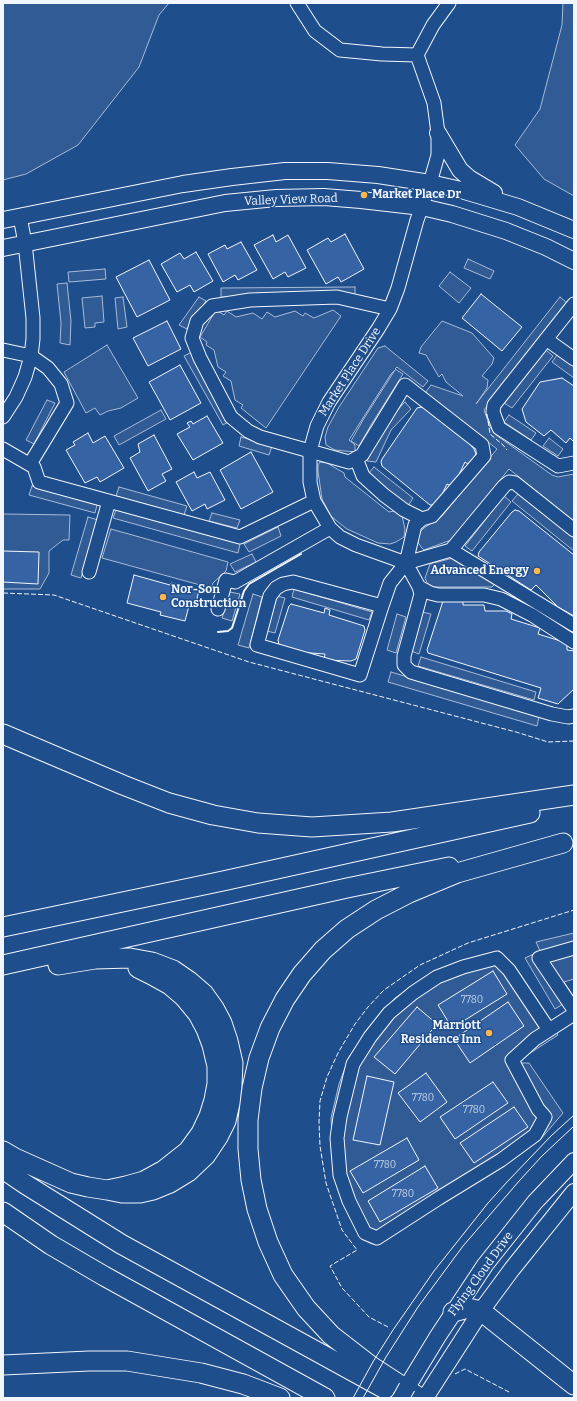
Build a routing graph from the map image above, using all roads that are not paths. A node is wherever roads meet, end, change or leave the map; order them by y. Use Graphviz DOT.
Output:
graph roads {
  1 [pos="297,3"];
  2 [pos="449,3"];
  3 [pos="416,55"];
  4 [pos="438,133"];
  5 [pos="430,183"];
  6 [pos="422,207"];
  7 [pos="518,207"];
  8 [pos="20,217"];
  9 [pos="3,220"];
  10 [pos="574,230"];
  11 [pos="25,244"];
  12 [pos="3,248"];
  13 [pos="574,261"];
  14 [pos="574,304"];
  15 [pos="390,309"];
  16 [pos="546,339"];
  17 [pos="3,350"];
  18 [pos="31,356"];
  19 [pos="574,359"];
  20 [pos="3,417"];
  21 [pos="3,449"];
  22 [pos="310,451"];
  23 [pos="356,458"];
  24 [pos="574,463"];
  25 [pos="30,464"];
  26 [pos="314,501"];
  27 [pos="109,502"];
  28 [pos="422,519"];
  29 [pos="330,528"];
  30 [pos="574,530"];
  31 [pos="451,550"];
  32 [pos="406,563"];
  33 [pos="89,572"];
  34 [pos="420,587"];
  35 [pos="382,606"];
  36 [pos="218,609"];
  37 [pos="574,625"];
  38 [pos="574,642"];
  39 [pos="574,716"];
  40 [pos="3,734"];
  41 [pos="574,794"];
  42 [pos="574,804"];
  43 [pos="568,841"];
  44 [pos="3,927"];
  45 [pos="574,948"];
  46 [pos="3,965"];
  47 [pos="3,973"];
  48 [pos="574,1010"];
  49 [pos="574,1014"];
  50 [pos="549,1030"];
  51 [pos="3,1151"];
  52 [pos="574,1160"];
  53 [pos="3,1168"];
  54 [pos="574,1192"];
  55 [pos="3,1212"];
  56 [pos="481,1311"];
  57 [pos="453,1312"];
  58 [pos="3,1365"];
  59 [pos="162,1368"];
  60 [pos="3,1378"];
  61 [pos="574,1385"];
  62 [pos="280,1398"];
  63 [pos="325,1398"];
  64 [pos="402,1398"];
  65 [pos="420,1398"];
  66 [pos="425,1398"];
  1 -- 3 [label="street"];
  2 -- 3 [label="street"];
  3 -- 4 [label="street, Market Place Drive"];
  4 -- 5 [label="street, Market Place Drive"];
  4 -- 7 [label="main road"];
  5 -- 6 [label="street, Market Place Drive"];
  5 -- 7 [label="main road"];
  5 -- 8 [label="main road"];
  6 -- 11 [label="main road, Valley View Road"];
  6 -- 13 [label="main road, Valley View Road"];
  6 -- 15 [label="street, Market Place Drive"];
  7 -- 10 [label="main road"];
  8 -- 9 [label="main road"];
  8 -- 11 [label="street"];
  11 -- 12 [label="main road, Valley View Road"];
  11 -- 18 [label="street"];
  14 -- 16 [label="street"];
  15 -- 22 [label="street, Market Place Drive"];
  15 -- 22 [label="street"];
  16 -- 19 [label="street"];
  16 -- 24 [label="street"];
  17 -- 18 [label="street"];
  18 -- 20 [label="street"];
  18 -- 25 [label="street"];
  21 -- 25 [label="street"];
  22 -- 23 [label="street"];
  22 -- 26 [label="street, Market Place Drive"];
  23 -- 28 [label="street"];
  23 -- 28 [label="street"];
  25 -- 27 [label="street"];
  26 -- 27 [label="street"];
  26 -- 29 [label="street, Market Place Drive"];
  27 -- 33 [label="street"];
  28 -- 32 [label="street"];
  29 -- 32 [label="street, Market Place Drive"];
  29 -- 36 [label="street"];
  30 -- 31 [label="street"];
  31 -- 32 [label="street"];
  31 -- 37 [label="street"];
  32 -- 34 [label="street"];
  32 -- 35 [label="street"];
  34 -- 38 [label="street"];
  34 -- 39 [label="street"];
  35 -- 35 [label="street"];
  40 -- 41 [label="highway"];
  42 -- 44 [label="highway"];
  43 -- 46 [label="highway"];
  43 -- 65 [label="highway"];
  45 -- 48 [label="street"];
  47 -- 51 [label="highway"];
  49 -- 50 [label="street"];
  50 -- 50 [label="street"];
  52 -- 57 [label="main road, Flying Cloud Drive"];
  53 -- 64 [label="highway"];
  54 -- 56 [label="main road, Flying Cloud Drive"];
  55 -- 63 [label="highway"];
  56 -- 57 [label="highway"];
  56 -- 61 [label="highway"];
  56 -- 66 [label="main road, Flying Cloud Drive"];
  57 -- 64 [label="main road, Flying Cloud Drive, bridge"];
  58 -- 59 [label="highway"];
  59 -- 60 [label="highway"];
  59 -- 62 [label="highway"];
}
